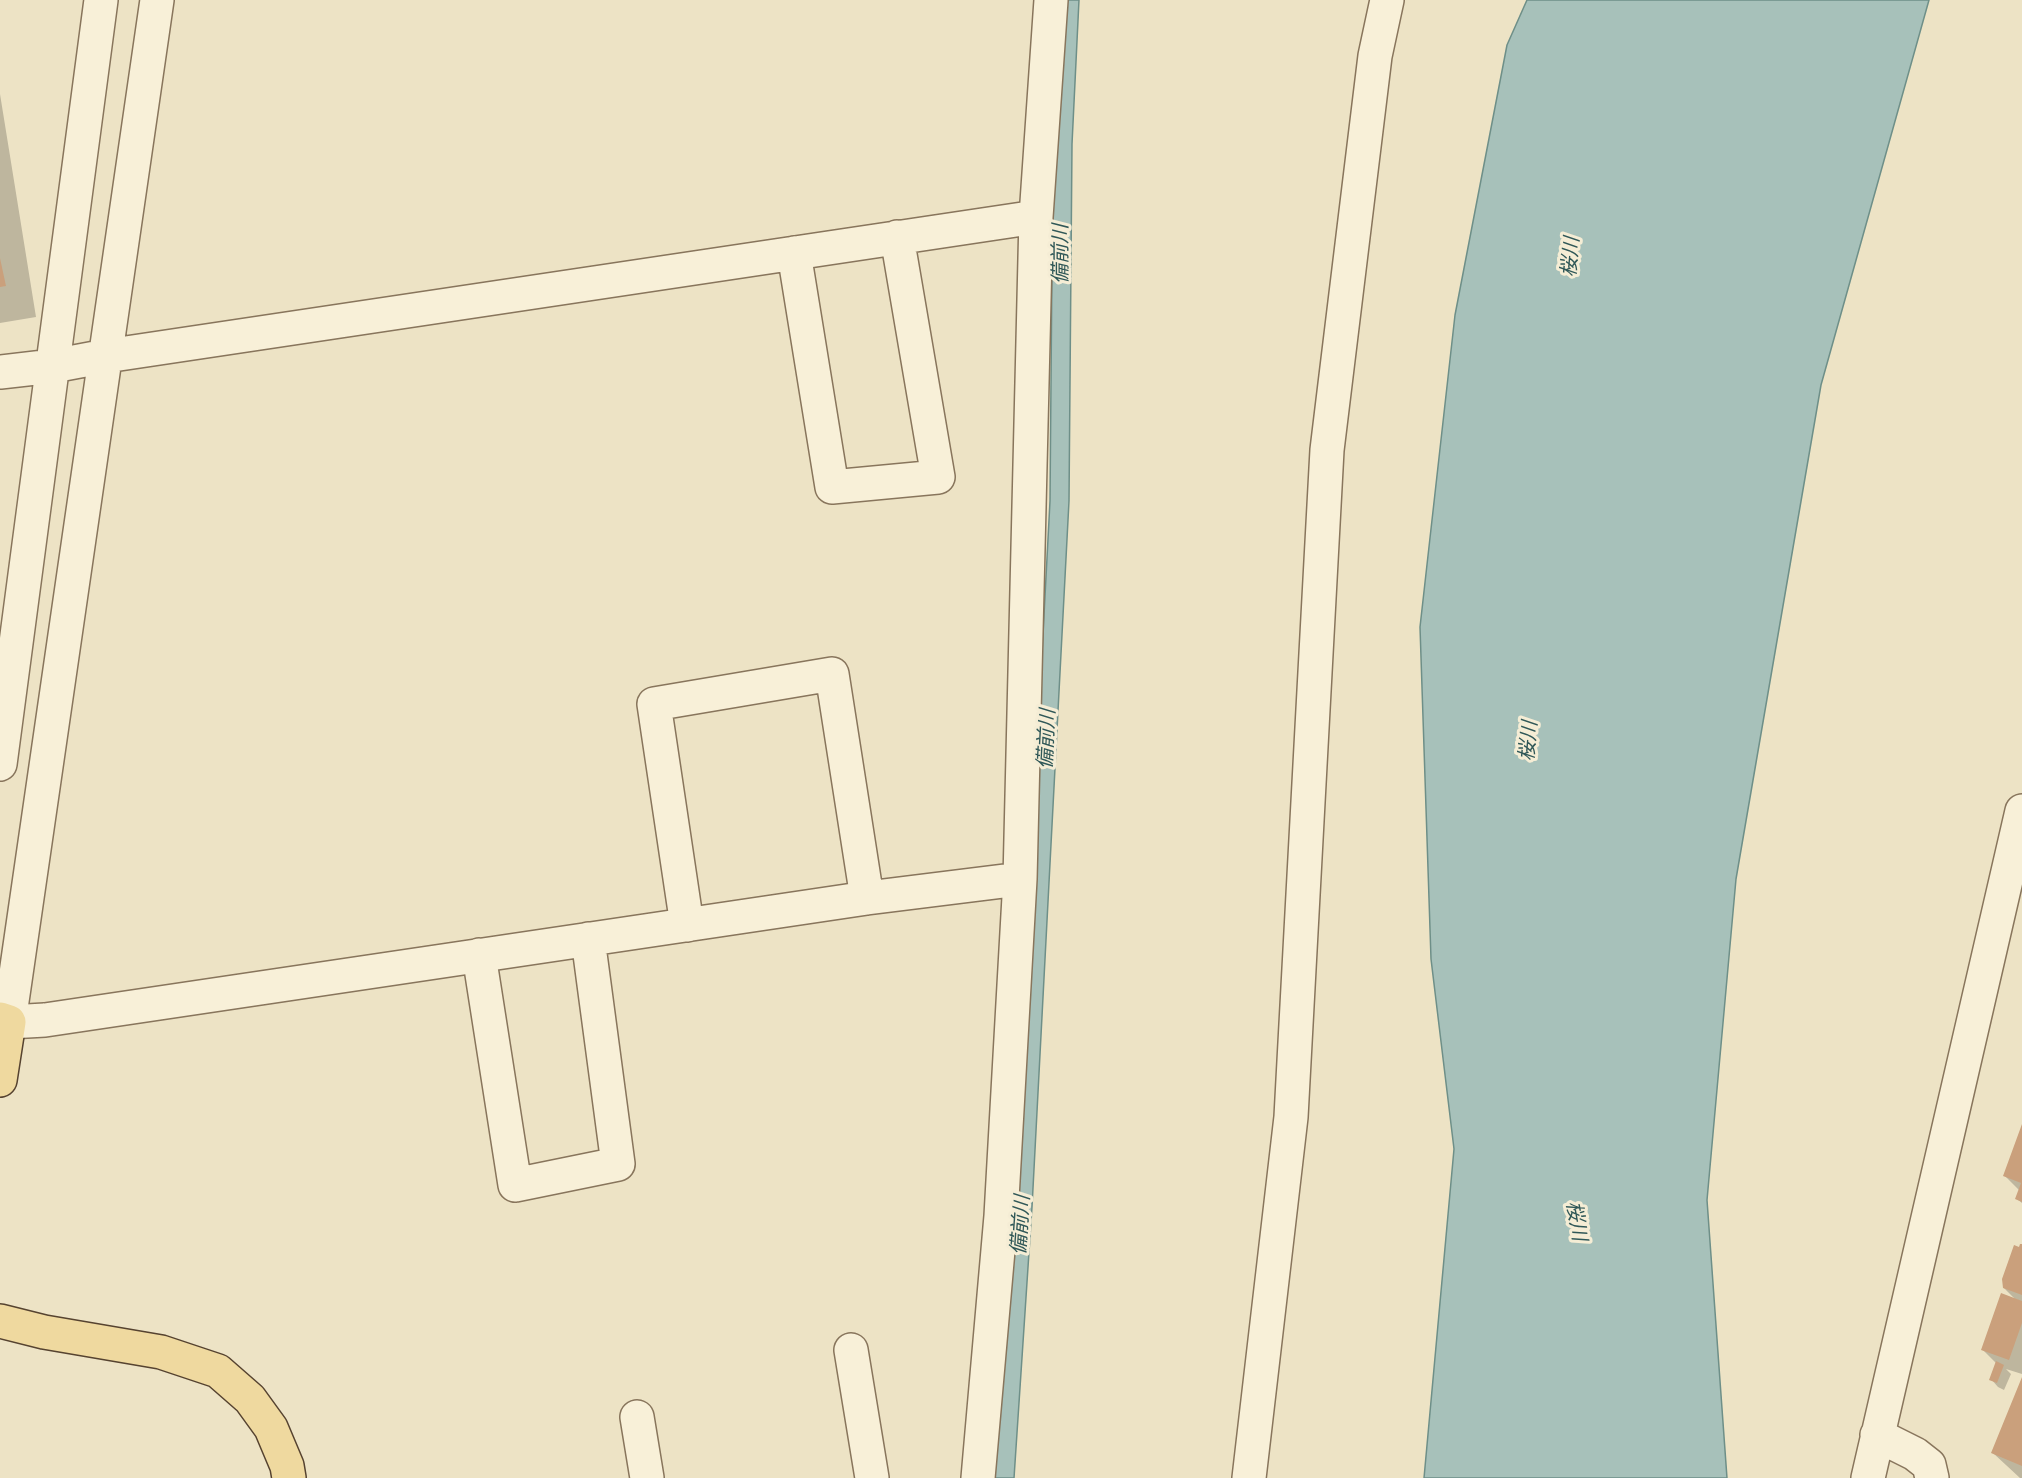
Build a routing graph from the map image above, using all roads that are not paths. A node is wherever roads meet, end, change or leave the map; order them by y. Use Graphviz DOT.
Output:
graph roads {
  1 [pos="101,0"];
  2 [pos="157,0"];
  3 [pos="1051,0"];
  4 [pos="1387,0"];
  5 [pos="1036,217"];
  6 [pos="897,237"];
  7 [pos="794,253"];
  8 [pos="106,356"];
  9 [pos="53,366"];
  10 [pos="0,372"];
  11 [pos="0,764"];
  12 [pos="2022,811"];
  13 [pos="1020,879"];
  14 [pos="867,898"];
  15 [pos="687,925"];
  16 [pos="588,939"];
  17 [pos="479,955"];
  18 [pos="4,1021"];
  19 [pos="0,1080"];
  20 [pos="0,1322"];
  21 [pos="851,1350"];
  22 [pos="637,1417"];
  23 [pos="1877,1436"];
  24 [pos="289,1478"];
  25 [pos="647,1478"];
  26 [pos="872,1478"];
  27 [pos="978,1478"];
  28 [pos="1249,1478"];
  29 [pos="1868,1478"];
  30 [pos="1932,1478"];
  1 -- 9 [label="street"];
  2 -- 8 [label="street"];
  3 -- 5 [label="street"];
  4 -- 28 [label="street"];
  5 -- 6 [label="street"];
  5 -- 13 [label="street"];
  6 -- 7 [label="street"];
  6 -- 7 [label="street"];
  7 -- 8 [label="street"];
  8 -- 9 [label="street"];
  8 -- 18 [label="street"];
  9 -- 10 [label="street"];
  9 -- 11 [label="street"];
  12 -- 23 [label="street"];
  13 -- 14 [label="street"];
  13 -- 27 [label="street"];
  14 -- 15 [label="street"];
  14 -- 15 [label="street"];
  15 -- 16 [label="street"];
  16 -- 17 [label="street"];
  16 -- 17 [label="street"];
  17 -- 18 [label="street"];
  18 -- 19 [label="main road"];
  20 -- 24 [label="main road"];
  21 -- 26 [label="street"];
  22 -- 25 [label="street"];
  23 -- 29 [label="street"];
  23 -- 30 [label="street"];
}
